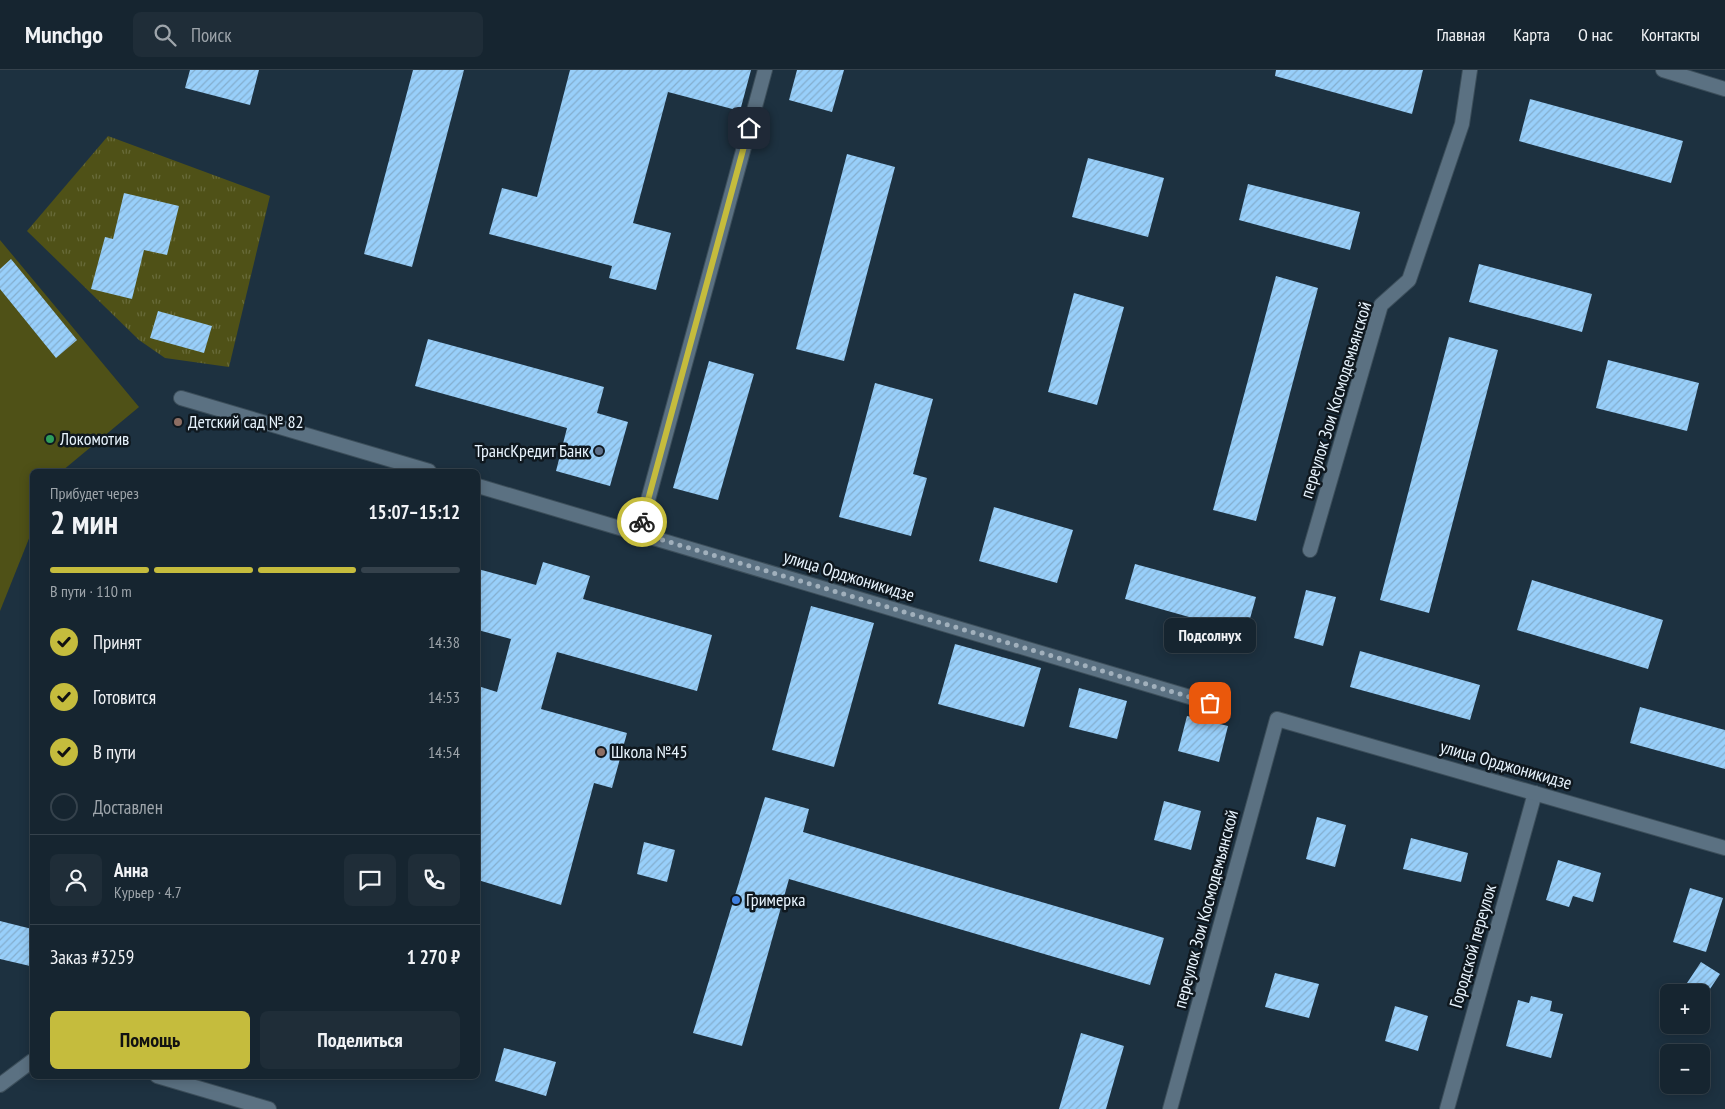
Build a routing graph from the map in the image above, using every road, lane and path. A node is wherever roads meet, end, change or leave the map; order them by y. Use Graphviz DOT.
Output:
graph roads {
  1 [pos="765,70"];
  2 [pos="1470,70"];
  3 [pos="1663,70"];
  4 [pos="1725,88"];
  5 [pos="181,398"];
  6 [pos="422,469"];
  7 [pos="480,487"];
  8 [pos="639,533"];
  9 [pos="1310,550"];
  10 [pos="1210,703"];
  11 [pos="1277,719"];
  12 [pos="1535,793"];
  13 [pos="1725,848"];
  14 [pos="30,1062"];
  15 [pos="167,1079"];
  16 [pos="0,1085"];
  17 [pos="269,1109"];
  18 [pos="1170,1109"];
  19 [pos="1447,1109"];
  1 -- 8 [label="street"];
  2 -- 9 [label="street, переулок Зои Космодемьянской"];
  3 -- 4 [label="street"];
  5 -- 6 [label="street"];
  7 -- 8 [label="street, улица Орджоникидзе"];
  8 -- 10 [label="street, улица Орджоникидзе"];
  11 -- 12 [label="street, улица Орджоникидзе"];
  11 -- 18 [label="street, переулок Зои Космодемьянской"];
  12 -- 13 [label="street, улица Орджоникидзе"];
  12 -- 19 [label="street, Городской переулок"];
  14 -- 16 [label="street"];
  15 -- 17 [label="street"];
}
